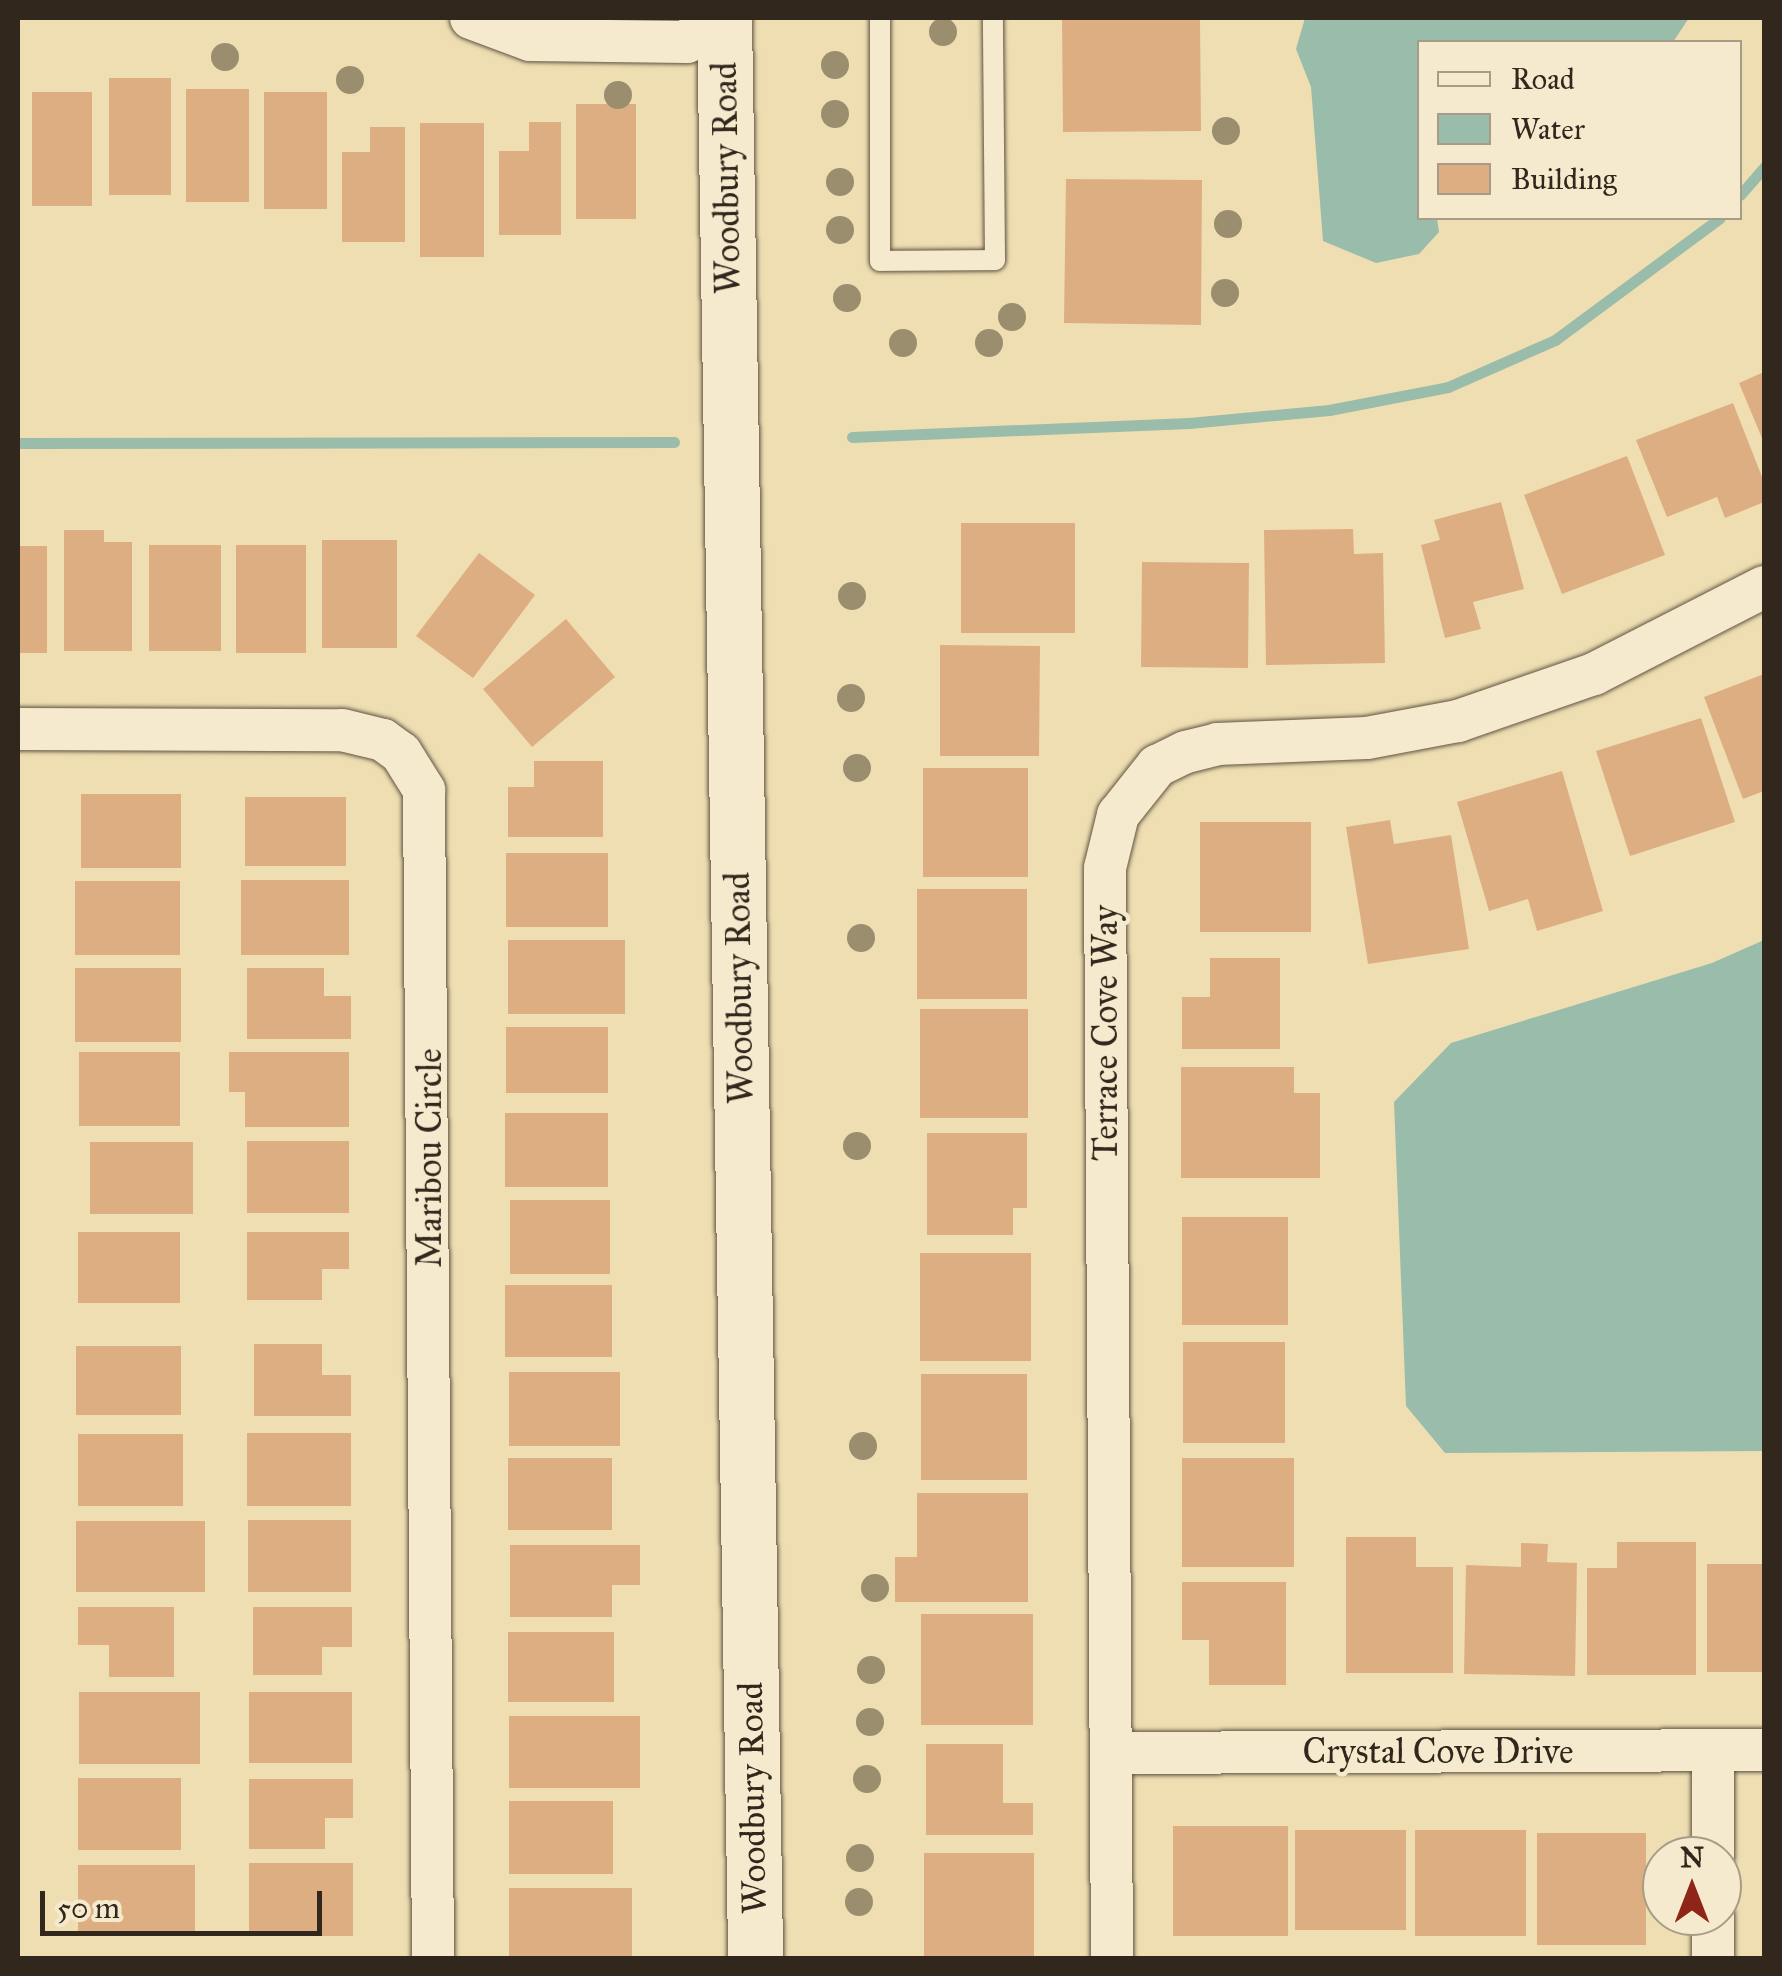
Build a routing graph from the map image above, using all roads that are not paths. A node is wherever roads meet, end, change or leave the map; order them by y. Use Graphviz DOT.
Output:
graph roads {
  1 [pos="471,18"];
  2 [pos="712,18"];
  3 [pos="724,18"];
  4 [pos="880,18"];
  5 [pos="992,18"];
  6 [pos="1764,587"];
  7 [pos="18,729"];
  8 [pos="1713,1750"];
  9 [pos="1764,1750"];
  10 [pos="1112,1753"];
  11 [pos="1713,1836"];
  12 [pos="433,1958"];
  13 [pos="755,1958"];
  14 [pos="1112,1958"];
  1 -- 2 [label="street"];
  3 -- 13 [label="street, Woodbury Road"];
  4 -- 5 [label="lane"];
  6 -- 10 [label="street, Terrace Cove Way"];
  7 -- 12 [label="street, Maribou Circle"];
  8 -- 9 [label="street, Crystal Cove Drive"];
  8 -- 10 [label="street, Crystal Cove Drive"];
  8 -- 11 [label="street"];
  10 -- 14 [label="street, Terrace Cove Way"];
}
